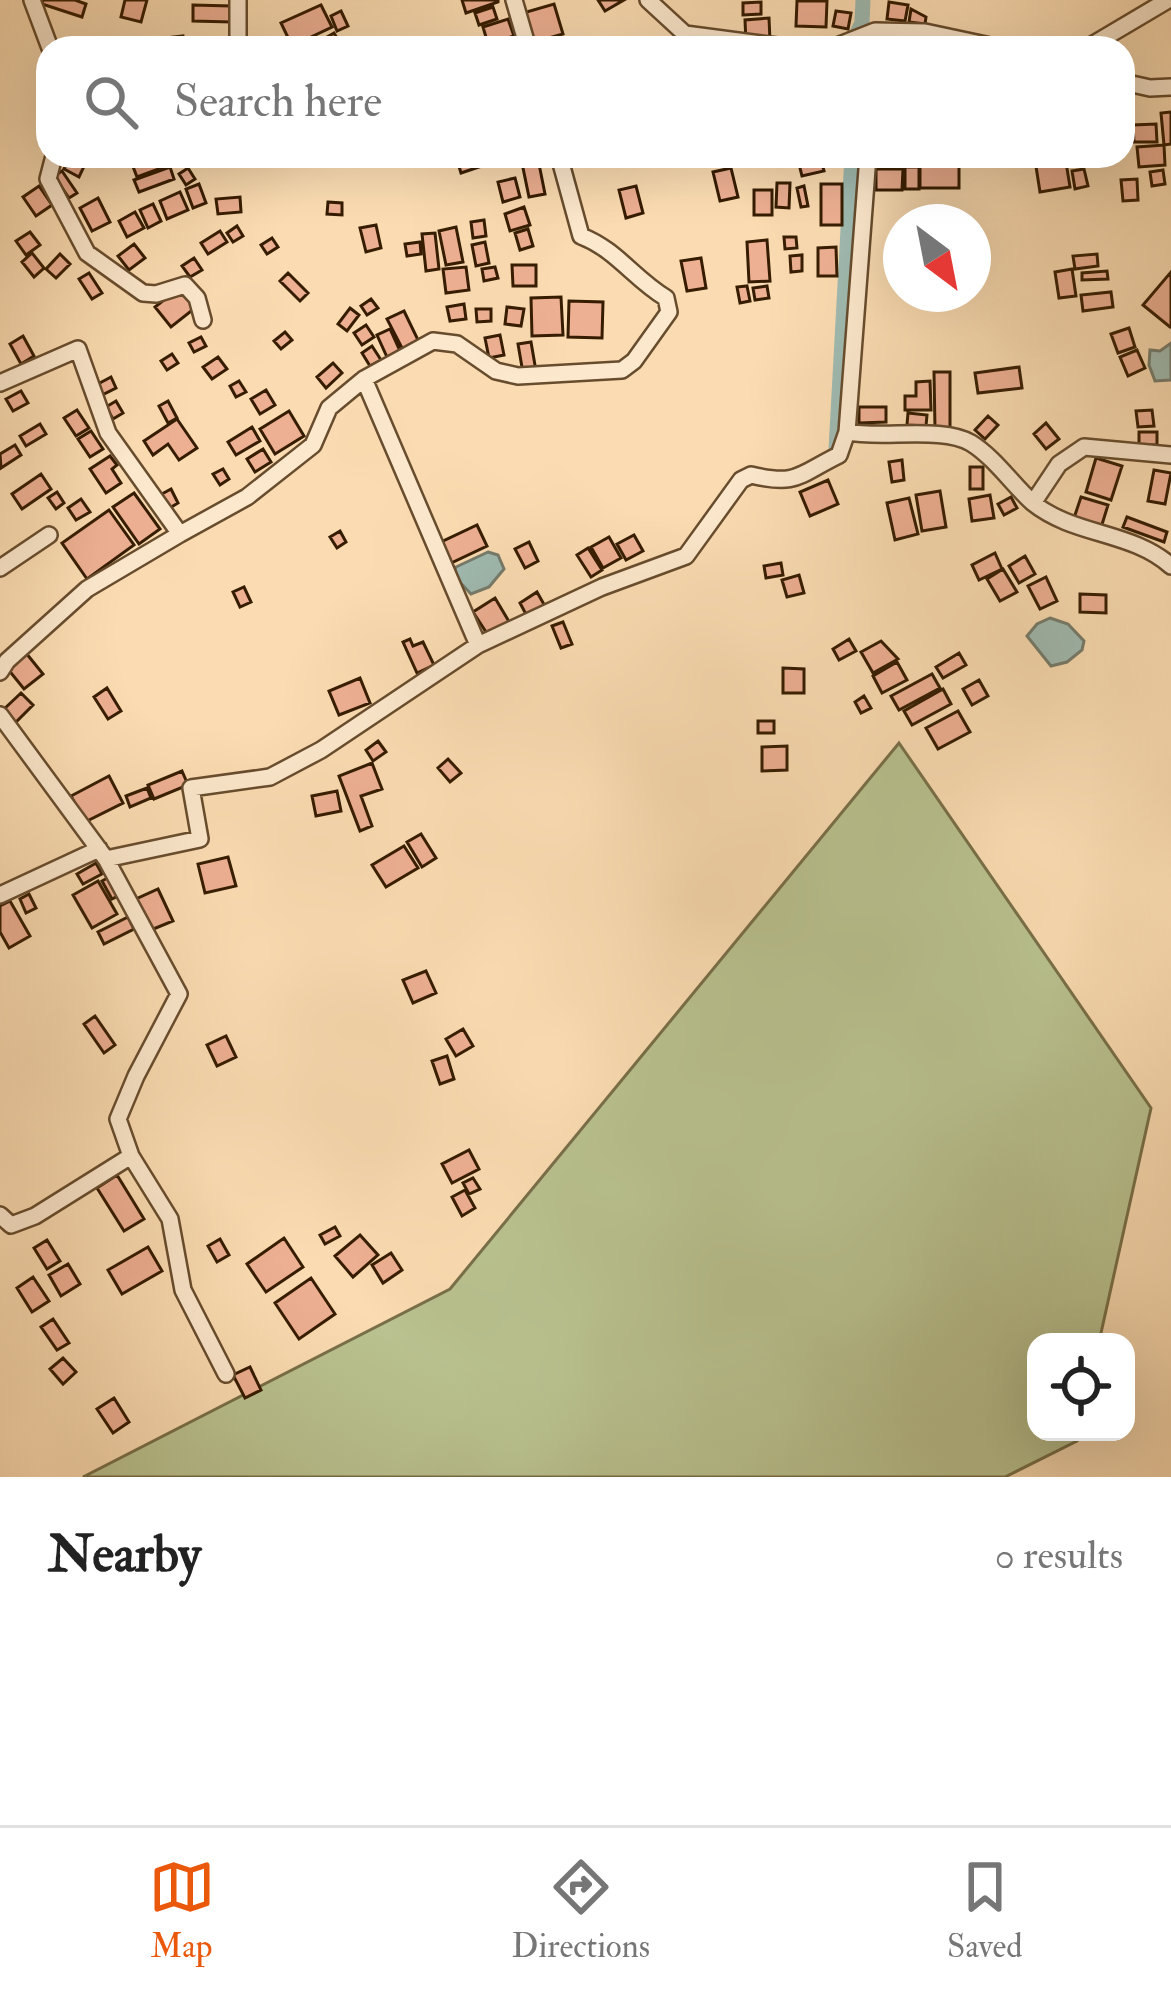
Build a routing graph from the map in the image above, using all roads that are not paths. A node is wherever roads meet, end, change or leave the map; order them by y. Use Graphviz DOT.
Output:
graph roads {
  1 [pos="32,0"];
  2 [pos="238,0"];
  3 [pos="514,0"];
  4 [pos="648,0"];
  5 [pos="1168,0"];
  6 [pos="46,36"];
  7 [pos="238,36"];
  8 [pos="524,36"];
  9 [pos="700,36"];
  10 [pos="890,36"];
  11 [pos="944,36"];
  12 [pos="1107,36"];
  13 [pos="1135,85"];
  14 [pos="1171,87"];
  15 [pos="51,168"];
  16 [pos="562,168"];
  17 [pos="867,168"];
  18 [pos="203,320"];
  19 [pos="364,380"];
  20 [pos="0,382"];
  21 [pos="848,432"];
  22 [pos="1171,455"];
  23 [pos="1033,503"];
  24 [pos="180,534"];
  25 [pos="49,535"];
  26 [pos="1171,566"];
  27 [pos="0,568"];
  28 [pos="478,645"];
  29 [pos="0,672"];
  30 [pos="0,715"];
  31 [pos="103,854"];
  32 [pos="0,895"];
  33 [pos="131,1156"];
  34 [pos="0,1215"];
  35 [pos="226,1374"];
  1 -- 6 [label="street"];
  2 -- 7 [label="street"];
  3 -- 8 [label="street"];
  4 -- 9 [label="street"];
  5 -- 12 [label="street"];
  10 -- 11 [label="street"];
  13 -- 14 [label="street"];
  15 -- 18 [label="street"];
  16 -- 19 [label="street"];
  17 -- 21 [label="street"];
  19 -- 24 [label="street"];
  19 -- 28 [label="street"];
  20 -- 24 [label="street"];
  21 -- 23 [label="street"];
  21 -- 28 [label="street"];
  22 -- 23 [label="street"];
  23 -- 26 [label="street"];
  24 -- 29 [label="street"];
  25 -- 27 [label="street"];
  28 -- 31 [label="street"];
  30 -- 31 [label="street"];
  31 -- 32 [label="street"];
  31 -- 33 [label="street"];
  33 -- 34 [label="street"];
  33 -- 35 [label="street"];
}
